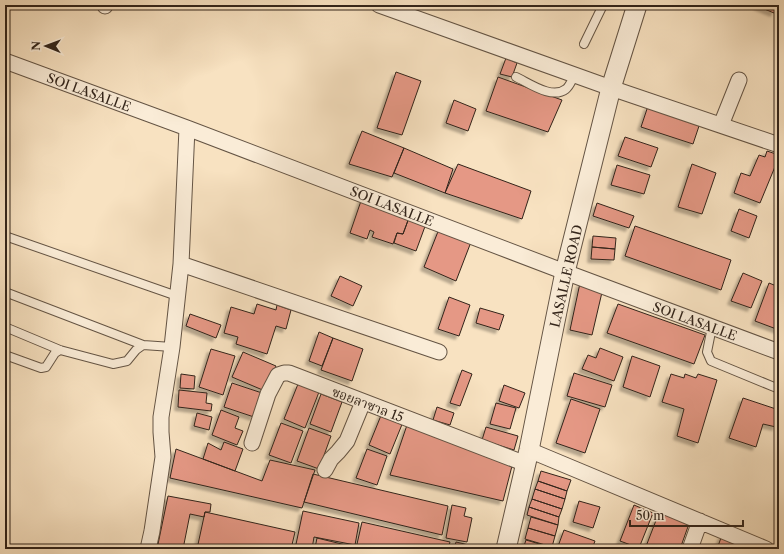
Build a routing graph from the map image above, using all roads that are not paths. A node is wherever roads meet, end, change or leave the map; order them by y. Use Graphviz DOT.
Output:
graph roads {
  1 [pos="379,5"];
  2 [pos="603,5"];
  3 [pos="637,5"];
  4 [pos="584,44"];
  5 [pos="5,61"];
  6 [pos="575,75"];
  7 [pos="516,77"];
  8 [pos="739,80"];
  9 [pos="611,88"];
  10 [pos="721,125"];
  11 [pos="187,128"];
  12 [pos="779,145"];
  13 [pos="5,236"];
  14 [pos="181,264"];
  15 [pos="565,272"];
  16 [pos="5,292"];
  17 [pos="177,296"];
  18 [pos="5,327"];
  19 [pos="712,327"];
  20 [pos="143,345"];
  21 [pos="172,347"];
  22 [pos="60,350"];
  23 [pos="439,352"];
  24 [pos="779,352"];
  25 [pos="5,355"];
  26 [pos="779,389"];
  27 [pos="363,402"];
  28 [pos="252,443"];
  29 [pos="528,457"];
  30 [pos="325,470"];
  31 [pos="700,521"];
  32 [pos="148,549"];
  33 [pos="506,549"];
  34 [pos="690,549"];
  35 [pos="766,549"];
  1 -- 6 [label="street"];
  2 -- 4 [label="lane"];
  3 -- 9 [label="street, LASALLE ROAD"];
  5 -- 11 [label="street, SOI LASALLE"];
  6 -- 7 [label="lane"];
  6 -- 9 [label="street"];
  8 -- 10 [label="street"];
  9 -- 10 [label="street"];
  9 -- 15 [label="street, LASALLE ROAD"];
  10 -- 12 [label="street"];
  11 -- 14 [label="street"];
  11 -- 15 [label="street, SOI LASALLE"];
  13 -- 17 [label="lane"];
  14 -- 17 [label="street"];
  14 -- 23 [label="street"];
  15 -- 19 [label="street, SOI LASALLE"];
  15 -- 29 [label="street, LASALLE ROAD"];
  16 -- 20 [label="lane"];
  17 -- 21 [label="street"];
  18 -- 22 [label="lane"];
  19 -- 24 [label="street, SOI LASALLE"];
  19 -- 26 [label="lane"];
  20 -- 21 [label="lane"];
  20 -- 22 [label="lane"];
  21 -- 32 [label="street"];
  22 -- 25 [label="lane"];
  27 -- 28 [label="street, ซอยลาซาล 15"];
  27 -- 29 [label="street, ซอยลาซาล 15"];
  27 -- 30 [label="street"];
  29 -- 31 [label="street, ซอยลาซาล 15"];
  29 -- 33 [label="street, LASALLE ROAD"];
  31 -- 34 [label="street"];
  31 -- 35 [label="street, ซอยลาซาล 15"];
}
